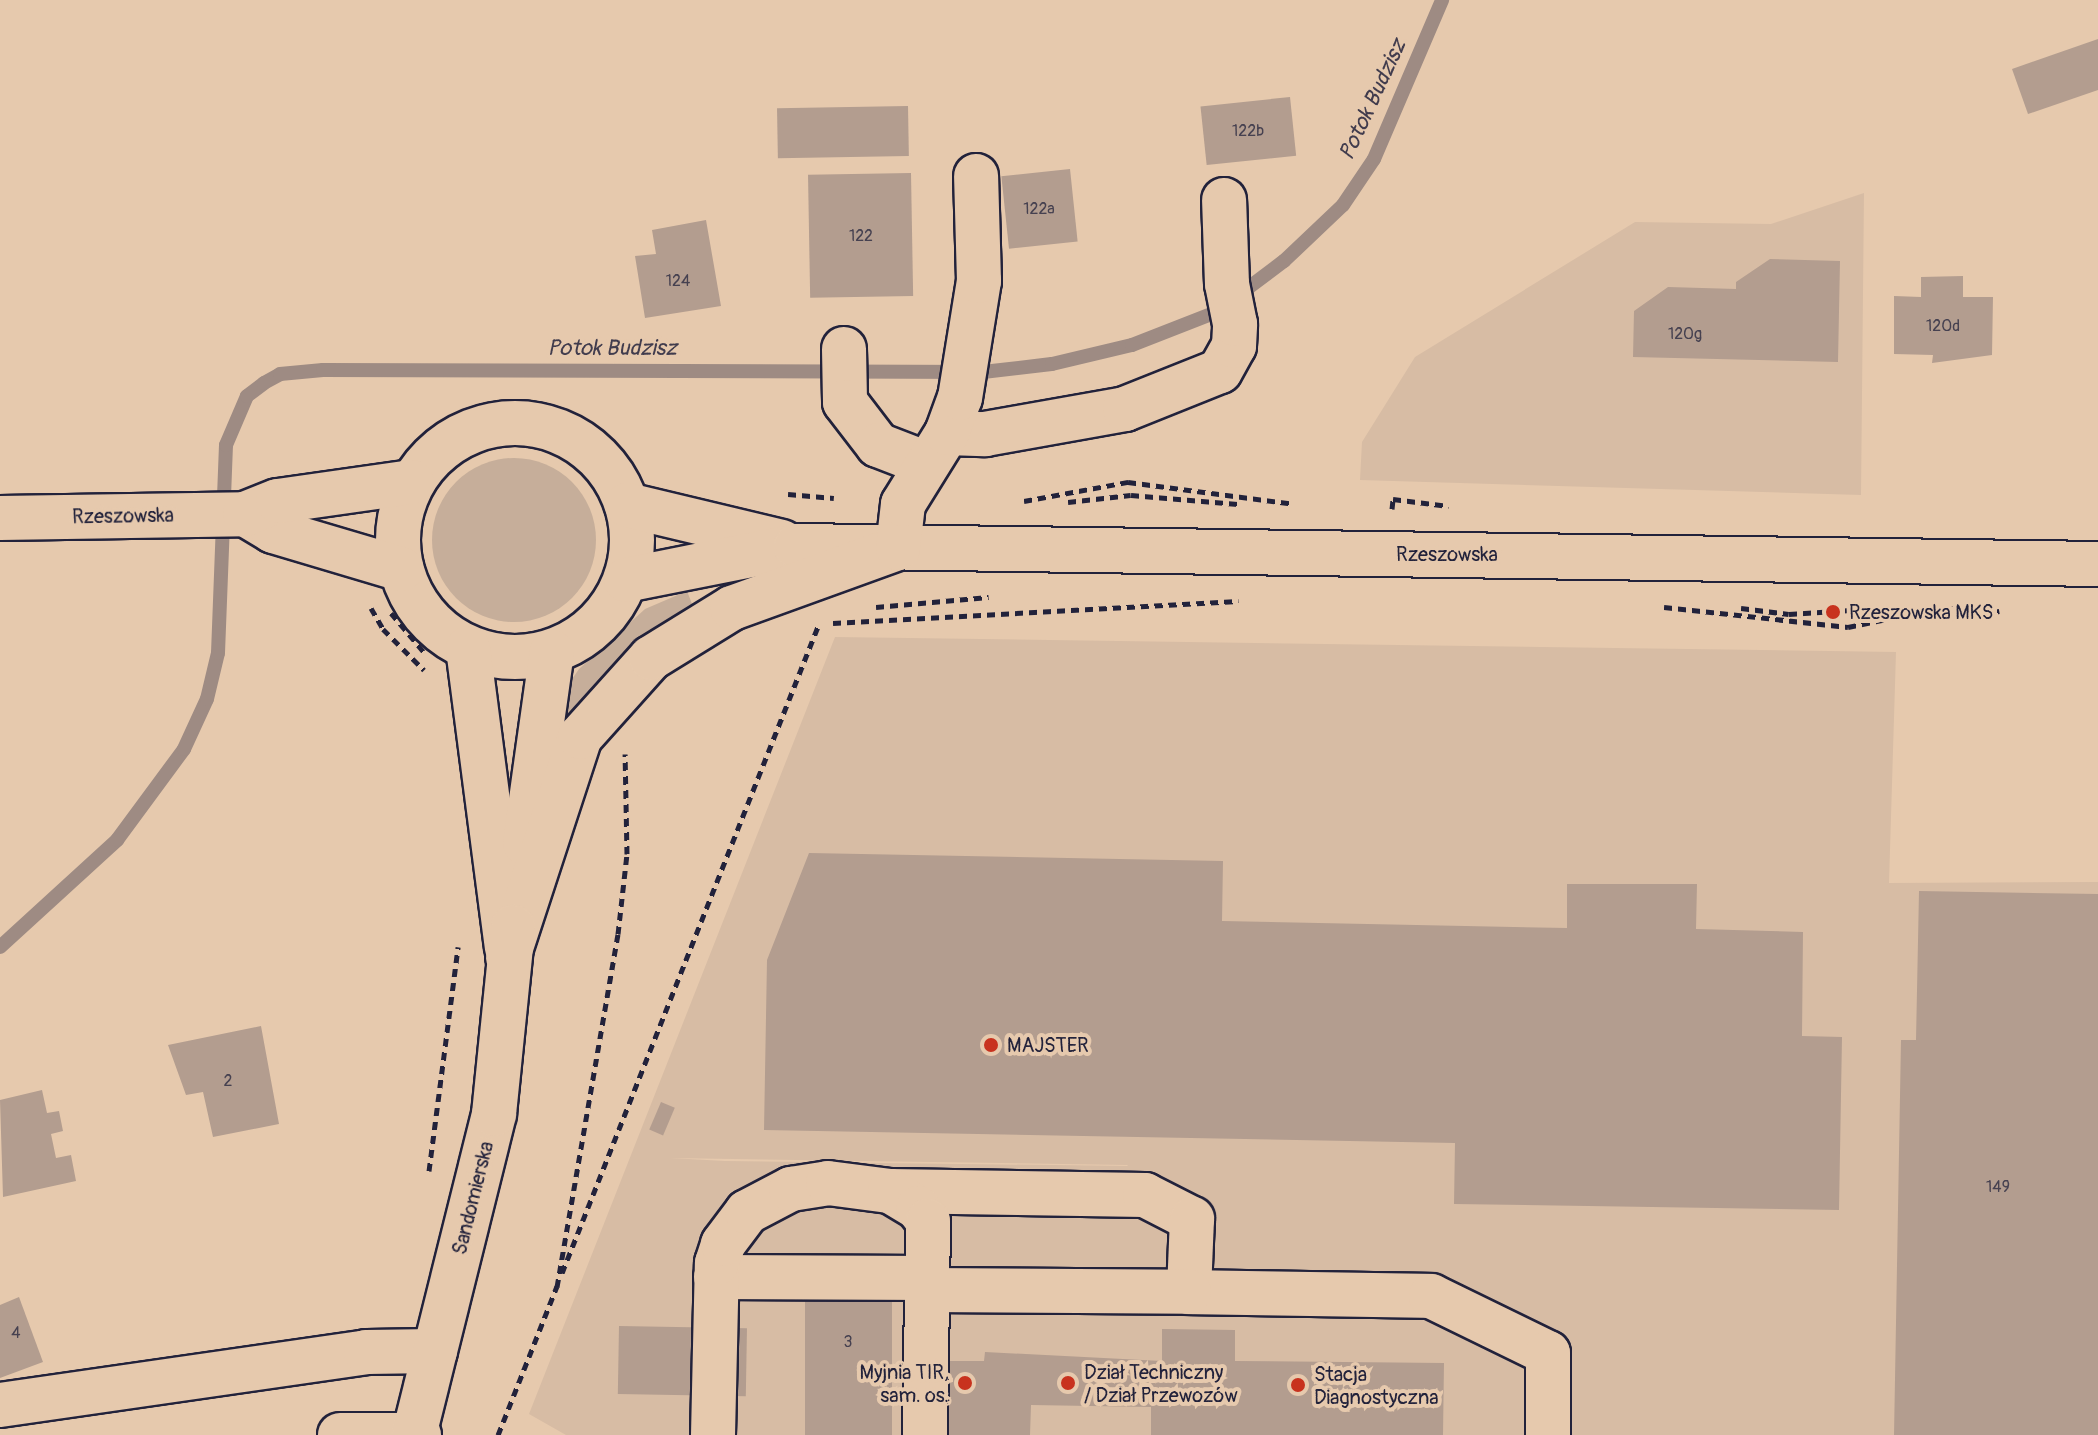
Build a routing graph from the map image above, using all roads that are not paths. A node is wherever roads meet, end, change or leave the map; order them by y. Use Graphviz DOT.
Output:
graph roads {
  1 [pos="976,176"];
  2 [pos="1224,200"];
  3 [pos="844,349"];
  4 [pos="949,412"];
  5 [pos="412,482"];
  6 [pos="627,505"];
  7 [pos="245,514"];
  8 [pos="0,518"];
  9 [pos="796,546"];
  10 [pos="898,548"];
  11 [pos="2098,564"];
  12 [pos="401,569"];
  13 [pos="626,580"];
  14 [pos="468,648"];
  15 [pos="552,652"];
  16 [pos="508,957"];
  17 [pos="890,1191"];
  18 [pos="716,1277"];
  19 [pos="928,1284"];
  20 [pos="1189,1292"];
  21 [pos="435,1351"];
  22 [pos="0,1405"];
  23 [pos="416,1434"];
  24 [pos="340,1435"];
  25 [pos="713,1435"];
  26 [pos="925,1435"];
  27 [pos="1548,1435"];
  1 -- 4 [label="street"];
  2 -- 4 [label="street"];
  3 -- 4 [label="street"];
  4 -- 10 [label="street"];
  5 -- 6 [label="street"];
  5 -- 7 [label="street, Rzeszowska"];
  5 -- 12 [label="street"];
  6 -- 9 [label="street, Rzeszowska"];
  6 -- 13 [label="street"];
  7 -- 8 [label="street, Rzeszowska"];
  7 -- 12 [label="street"];
  9 -- 10 [label="street, Rzeszowska"];
  9 -- 13 [label="street, Rzeszowska"];
  10 -- 11 [label="street, Rzeszowska"];
  10 -- 16 [label="street"];
  12 -- 14 [label="street"];
  13 -- 15 [label="street"];
  14 -- 15 [label="street"];
  14 -- 16 [label="street"];
  15 -- 16 [label="street"];
  16 -- 21 [label="street, Sandomierska"];
  17 -- 18 [label="street"];
  17 -- 19 [label="street"];
  17 -- 20 [label="street"];
  18 -- 19 [label="street"];
  18 -- 25 [label="street"];
  19 -- 20 [label="street"];
  19 -- 26 [label="street"];
  20 -- 27 [label="street"];
  21 -- 22 [label="street"];
  21 -- 23 [label="street, Sandomierska"];
  23 -- 24 [label="street"];
}
